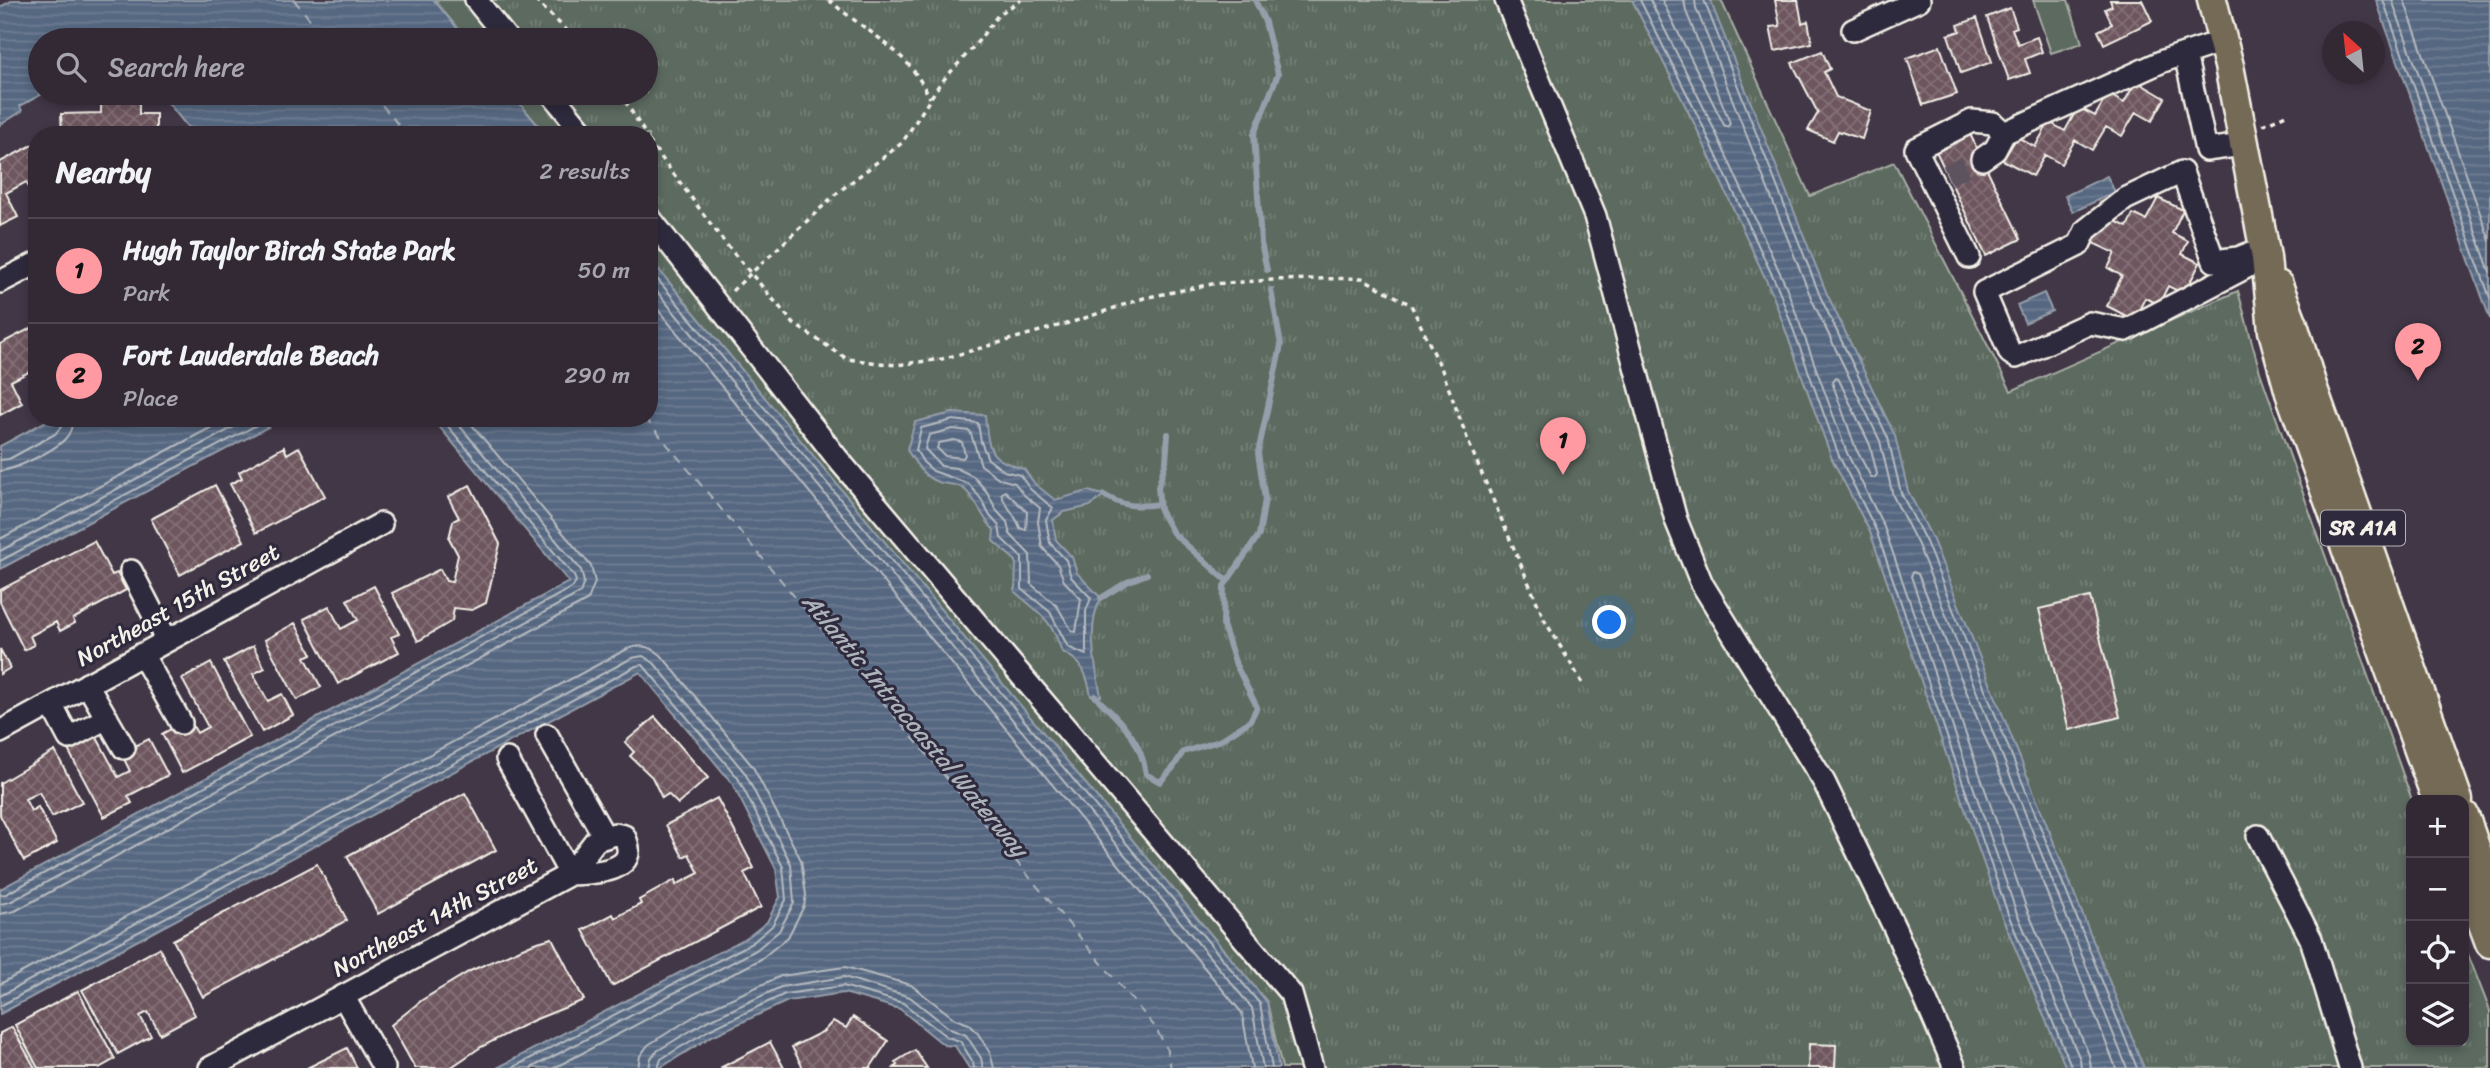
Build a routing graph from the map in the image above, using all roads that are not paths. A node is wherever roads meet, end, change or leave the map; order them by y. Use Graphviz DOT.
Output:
graph roads {
  1 [pos="476,0"];
  2 [pos="1506,0"];
  3 [pos="1919,0"];
  4 [pos="2213,0"];
  5 [pos="498,28"];
  6 [pos="1853,30"];
  7 [pos="2222,41"];
  8 [pos="2185,54"];
  9 [pos="561,105"];
  10 [pos="578,126"];
  11 [pos="2004,133"];
  12 [pos="2243,145"];
  13 [pos="1982,159"];
  14 [pos="658,228"];
  15 [pos="2265,252"];
  16 [pos="1969,257"];
  17 [pos="28,268"];
  18 [pos="0,282"];
  19 [pos="381,524"];
  20 [pos="131,571"];
  21 [pos="167,641"];
  22 [pos="142,654"];
  23 [pos="88,684"];
  24 [pos="51,704"];
  25 [pos="107,718"];
  26 [pos="181,723"];
  27 [pos="0,732"];
  28 [pos="547,735"];
  29 [pos="124,748"];
  30 [pos="507,759"];
  31 [pos="2435,795"];
  32 [pos="2456,795"];
  33 [pos="2469,829"];
  34 [pos="604,836"];
  35 [pos="2258,836"];
  36 [pos="570,874"];
  37 [pos="2469,886"];
  38 [pos="2490,890"];
  39 [pos="2490,943"];
  40 [pos="343,996"];
  41 [pos="210,1068"];
  42 [pos="384,1068"];
  43 [pos="1312,1068"];
  44 [pos="1955,1068"];
  45 [pos="2350,1068"];
  1 -- 5 [label="street"];
  2 -- 44 [label="street"];
  3 -- 6 [label="street"];
  4 -- 7 [label="main road, SR A1A"];
  7 -- 8 [label="street"];
  7 -- 12 [label="main road, SR A1A"];
  8 -- 11 [label="street"];
  8 -- 12 [label="street"];
  9 -- 10 [label="street"];
  11 -- 13 [label="street"];
  11 -- 16 [label="street"];
  12 -- 15 [label="main road, SR A1A"];
  14 -- 43 [label="street"];
  15 -- 15 [label="street"];
  15 -- 31 [label="main road, SR A1A"];
  15 -- 32 [label="main road, SR A1A"];
  17 -- 18 [label="street"];
  19 -- 21 [label="street, Northeast 15th Street"];
  20 -- 21 [label="street"];
  21 -- 22 [label="street, Northeast 15th Street"];
  22 -- 23 [label="street, Northeast 15th Street"];
  22 -- 26 [label="street"];
  23 -- 24 [label="street, Northeast 15th Street"];
  23 -- 25 [label="street"];
  24 -- 25 [label="street"];
  24 -- 27 [label="street, Northeast 15th Street"];
  25 -- 29 [label="street"];
  28 -- 34 [label="street"];
  30 -- 36 [label="street, Northeast 14th Street"];
  33 -- 38 [label="main road"];
  34 -- 36 [label="street"];
  34 -- 36 [label="street"];
  35 -- 45 [label="street"];
  36 -- 40 [label="street, Northeast 14th Street"];
  37 -- 39 [label="main road"];
  40 -- 41 [label="street, Northeast 14th Street"];
  40 -- 42 [label="street"];
}
